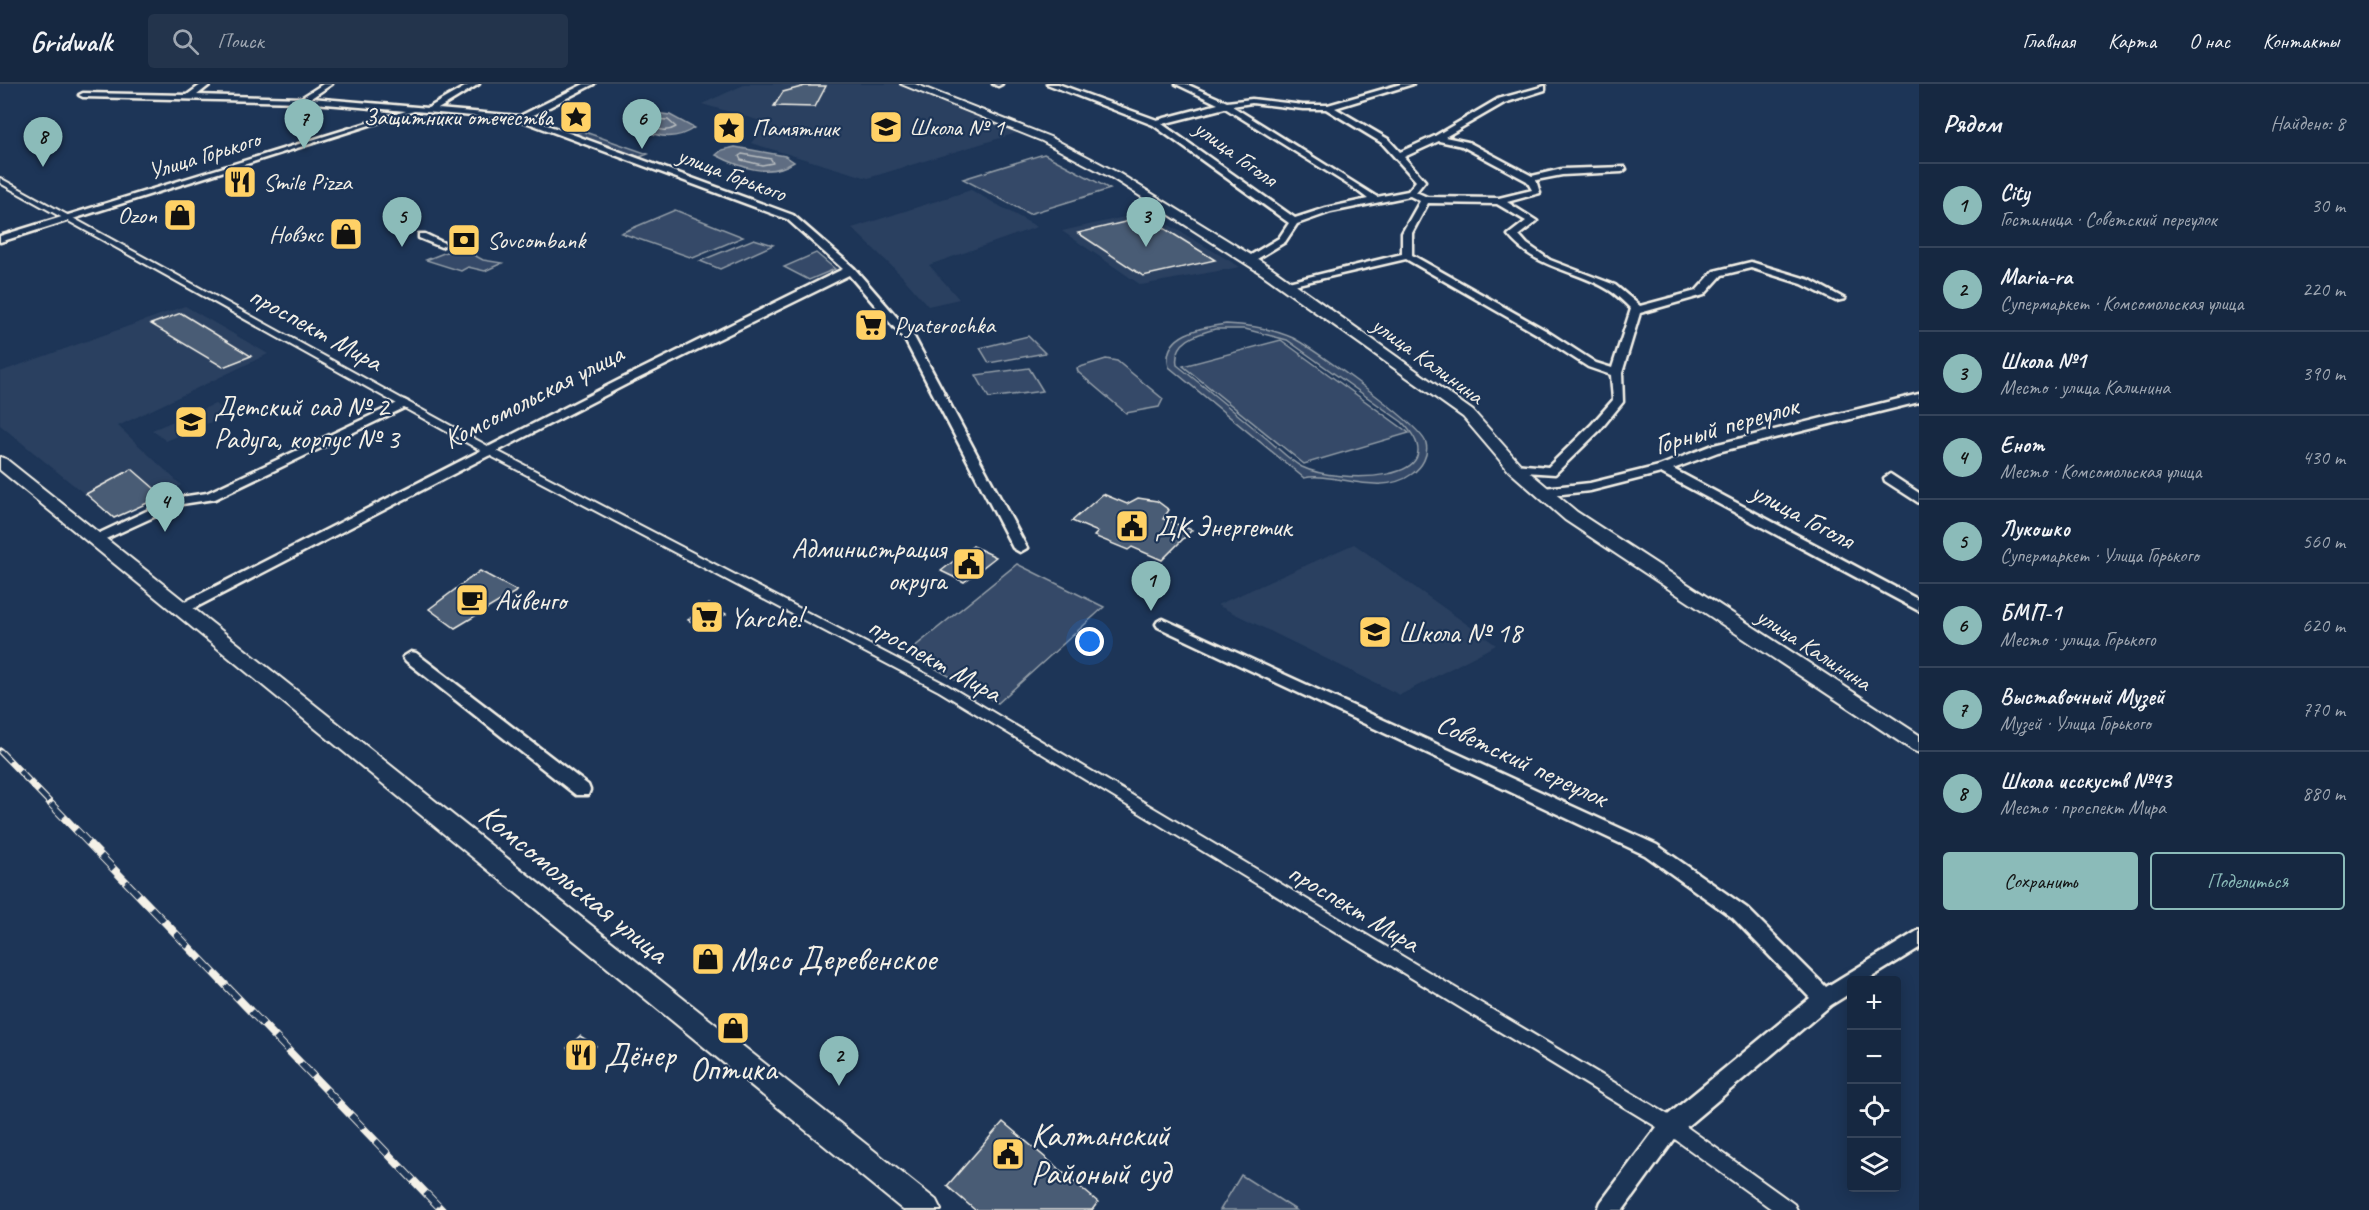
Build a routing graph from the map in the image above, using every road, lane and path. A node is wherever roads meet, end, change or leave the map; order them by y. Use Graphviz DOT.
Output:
graph roads {
  1 [pos="93,84"];
  2 [pos="207,84"];
  3 [pos="327,84"];
  4 [pos="475,84"];
  5 [pos="590,84"];
  6 [pos="906,84"];
  7 [pos="1051,84"];
  8 [pos="1180,84"];
  9 [pos="1409,84"];
  10 [pos="1542,88"];
  11 [pos="188,98"];
  12 [pos="303,100"];
  13 [pos="1226,105"];
  14 [pos="1328,107"];
  15 [pos="425,110"];
  16 [pos="521,118"];
  17 [pos="1156,123"];
  18 [pos="1438,138"];
  19 [pos="1400,155"];
  20 [pos="1622,169"];
  21 [pos="1531,179"];
  22 [pos="0,180"];
  23 [pos="1411,193"];
  24 [pos="1425,200"];
  25 [pos="1376,201"];
  26 [pos="1499,201"];
  27 [pos="70,217"];
  28 [pos="1294,222"];
  29 [pos="422,236"];
  30 [pos="0,239"];
  31 [pos="441,244"];
  32 [pos="1407,256"];
  33 [pos="1249,260"];
  34 [pos="850,270"];
  35 [pos="1285,284"];
  36 [pos="1840,299"];
  37 [pos="1635,311"];
  38 [pos="1616,373"];
  39 [pos="1919,398"];
  40 [pos="404,404"];
  41 [pos="491,452"];
  42 [pos="0,462"];
  43 [pos="1515,468"];
  44 [pos="1662,469"];
  45 [pos="1890,478"];
  46 [pos="1544,492"];
  47 [pos="1919,499"];
  48 [pos="94,539"];
  49 [pos="1020,548"];
  50 [pos="1916,602"];
  51 [pos="180,610"];
  52 [pos="1164,624"];
  53 [pos="411,657"];
  54 [pos="1919,745"];
  55 [pos="582,790"];
  56 [pos="1919,938"];
  57 [pos="1860,976"];
  58 [pos="1847,984"];
  59 [pos="1824,999"];
  60 [pos="1671,1126"];
  61 [pos="926,1210"];
  62 [pos="1609,1210"];
  63 [pos="1788,1210"];
  1 -- 11 [label="street, улица Горького"];
  2 -- 11 [label="street"];
  3 -- 12 [label="street"];
  4 -- 15 [label="street"];
  5 -- 16 [label="street"];
  6 -- 33 [label="street, улица Калинина"];
  7 -- 17 [label="street, улица Гоголя"];
  8 -- 13 [label="street"];
  9 -- 14 [label="street"];
  10 -- 18 [label="street"];
  11 -- 12 [label="street, улица Горького"];
  12 -- 15 [label="street, улица Горького"];
  13 -- 14 [label="street"];
  13 -- 17 [label="street"];
  13 -- 25 [label="street"];
  14 -- 19 [label="street"];
  15 -- 16 [label="street, улица Горького"];
  15 -- 27 [label="street, Улица Горького"];
  16 -- 34 [label="street, улица Горького"];
  17 -- 28 [label="street, улица Гоголя"];
  18 -- 19 [label="street"];
  18 -- 21 [label="street"];
  19 -- 23 [label="street"];
  20 -- 21 [label="street"];
  21 -- 26 [label="street"];
  22 -- 27 [label="street, проспект Мира"];
  23 -- 24 [label="street"];
  23 -- 25 [label="street"];
  24 -- 26 [label="street"];
  24 -- 32 [label="street"];
  25 -- 28 [label="street"];
  26 -- 37 [label="street"];
  27 -- 30 [label="street, Улица Горького"];
  27 -- 40 [label="street, проспект Мира"];
  28 -- 33 [label="street"];
  29 -- 31 [label="street"];
  32 -- 35 [label="street"];
  32 -- 38 [label="street"];
  33 -- 35 [label="street, улица Калинина"];
  34 -- 41 [label="street, Комсомольская улица"];
  34 -- 49 [label="street, улица Горького"];
  35 -- 43 [label="street, улица Калинина"];
  36 -- 37 [label="street"];
  37 -- 38 [label="street"];
  38 -- 43 [label="street"];
  39 -- 44 [label="street, Горный переулок"];
  40 -- 41 [label="street, проспект Мира"];
  40 -- 48 [label="street"];
  41 -- 51 [label="street, Комсомольская улица"];
  41 -- 60 [label="street, проспект Мира"];
  42 -- 48 [label="street, Комсомольская улица"];
  43 -- 46 [label="street, улица Калинина"];
  44 -- 46 [label="street, Горный переулок"];
  44 -- 50 [label="street, улица Гоголя"];
  45 -- 47 [label="street"];
  46 -- 54 [label="street, улица Калинина"];
  48 -- 51 [label="street, Комсомольская улица"];
  51 -- 61 [label="street, Комсомольская улица"];
  52 -- 59 [label="street, Советский переулок"];
  53 -- 55 [label="street"];
  56 -- 57 [label="street"];
  58 -- 59 [label="street"];
  59 -- 60 [label="street"];
  60 -- 62 [label="street"];
  60 -- 63 [label="street, проспект Мира"];
}
